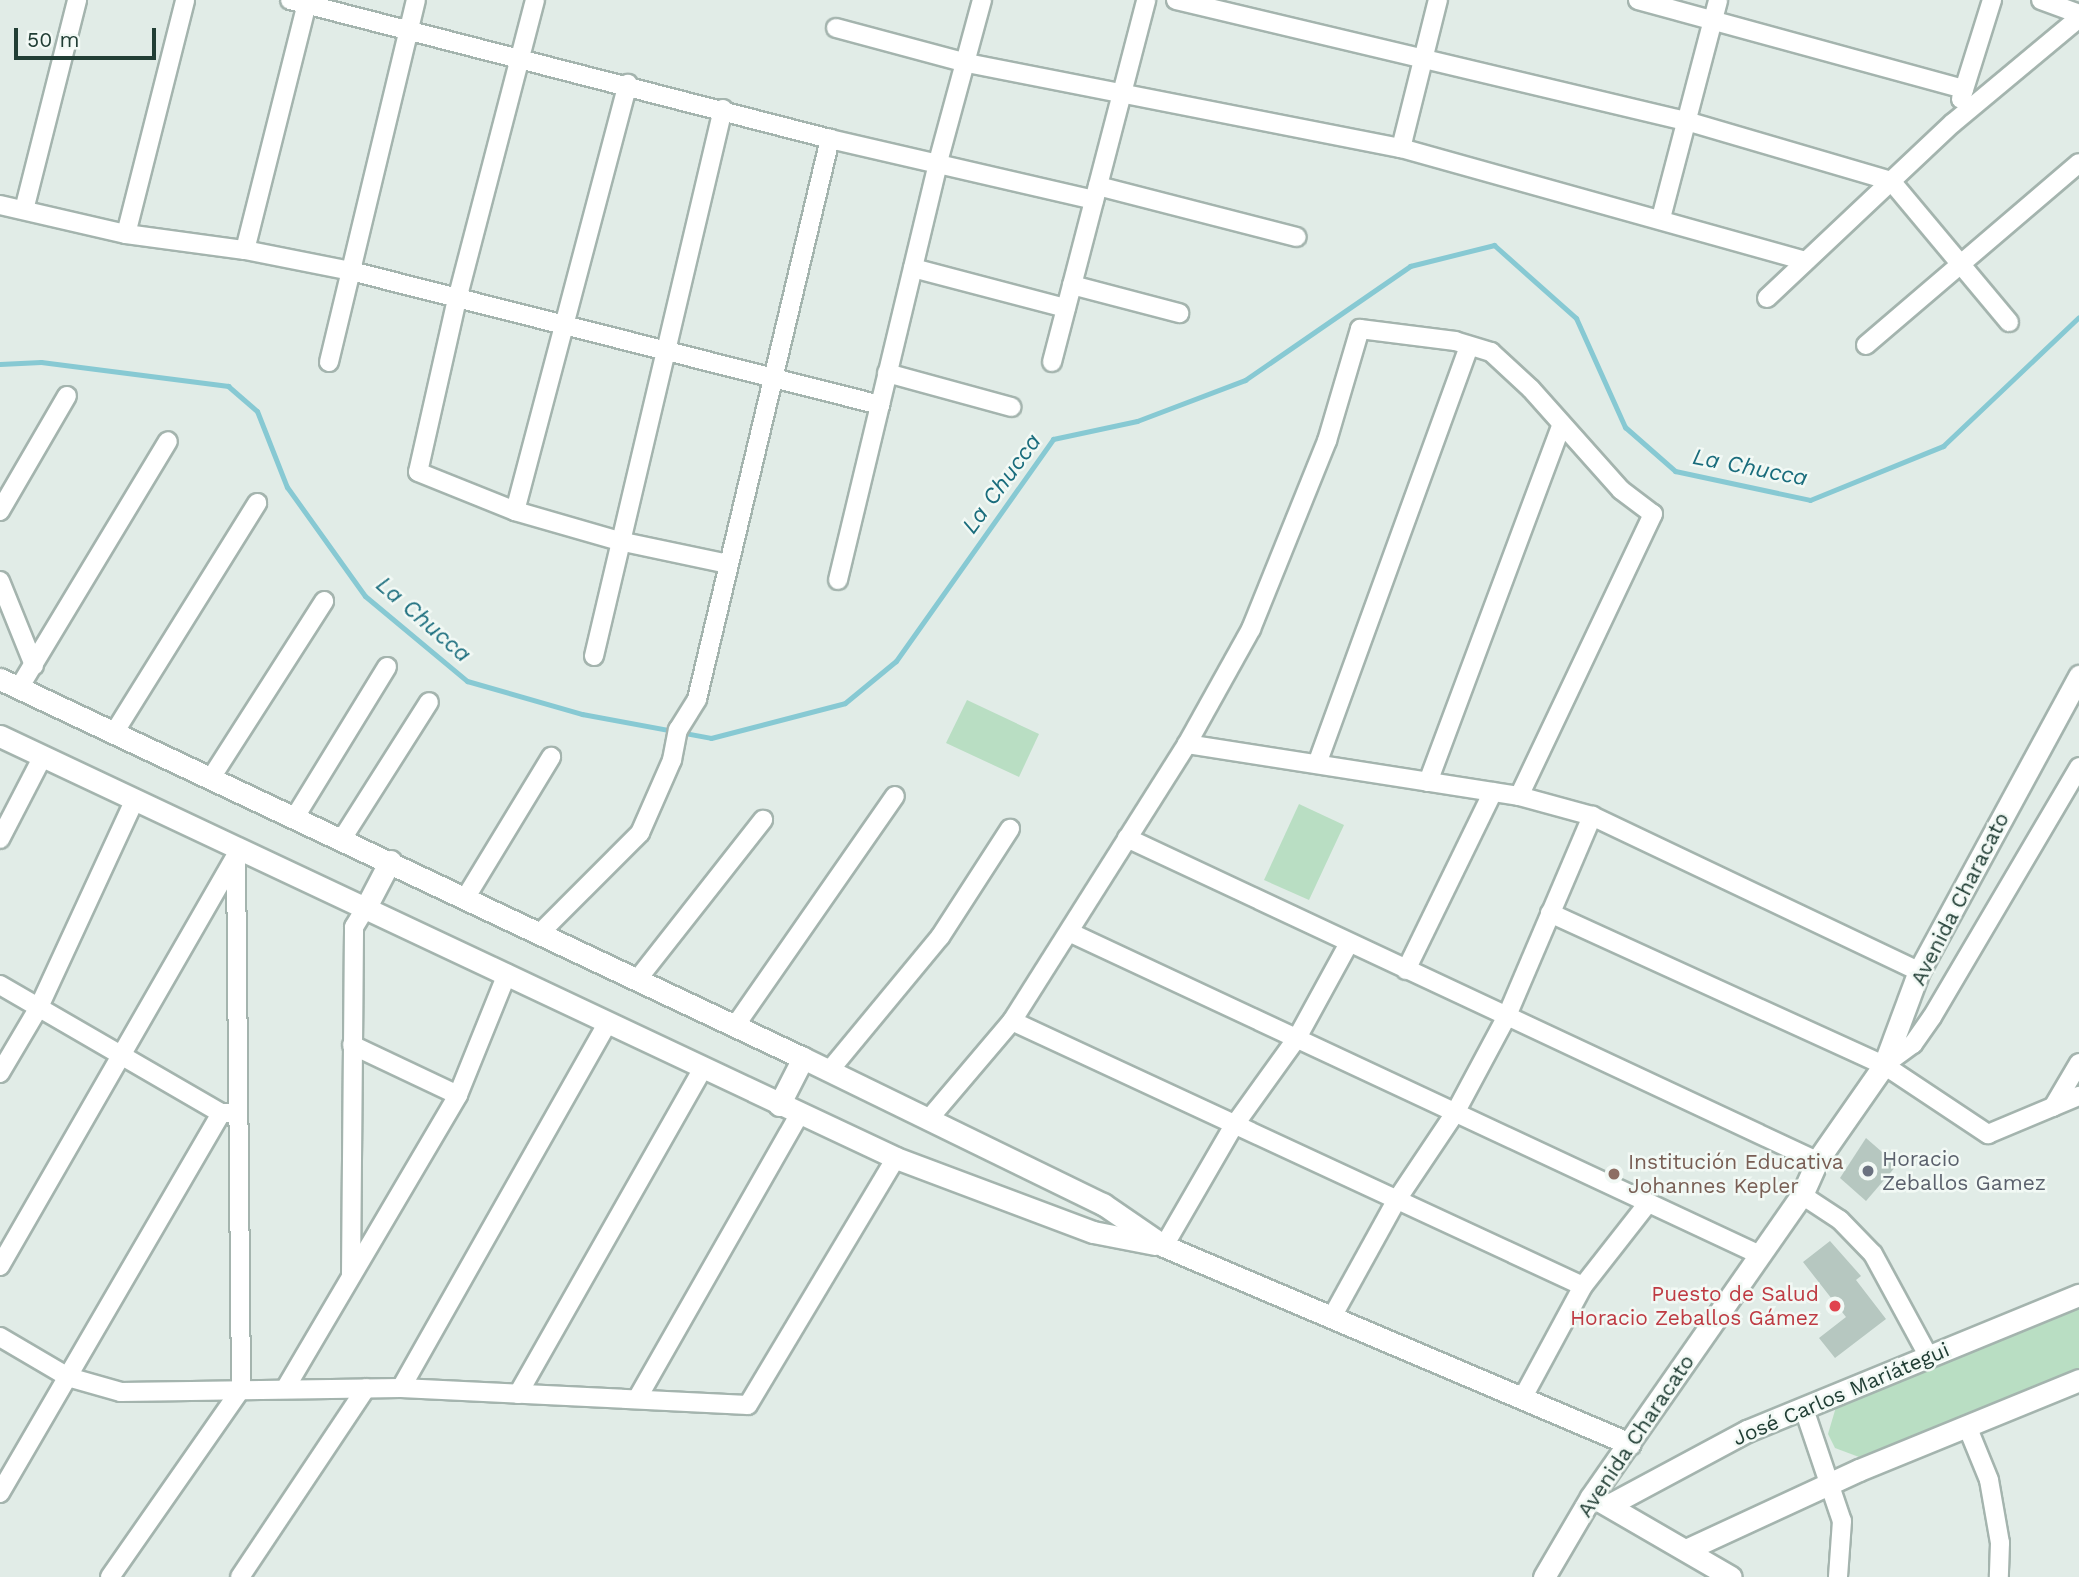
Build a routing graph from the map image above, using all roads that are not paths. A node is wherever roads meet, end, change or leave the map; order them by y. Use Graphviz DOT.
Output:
graph roads {
  1 [pos="78,0"];
  2 [pos="185,0"];
  3 [pos="416,0"];
  4 [pos="535,0"];
  5 [pos="982,0"];
  6 [pos="1146,0"];
  7 [pos="1176,0"];
  8 [pos="1438,0"];
  9 [pos="1638,0"];
  10 [pos="1718,0"];
  11 [pos="1992,0"];
  12 [pos="2041,0"];
  13 [pos="301,1"];
  14 [pos="2079,16"];
  15 [pos="1713,20"];
  16 [pos="836,28"];
  17 [pos="408,31"];
  18 [pos="1422,55"];
  19 [pos="520,59"];
  20 [pos="967,63"];
  21 [pos="628,84"];
  22 [pos="1964,89"];
  23 [pos="1121,96"];
  24 [pos="723,110"];
  25 [pos="1686,121"];
  26 [pos="1953,122"];
  27 [pos="830,139"];
  28 [pos="1401,148"];
  29 [pos="938,162"];
  30 [pos="2079,163"];
  31 [pos="1891,181"];
  32 [pos="1096,193"];
  33 [pos="0,205"];
  34 [pos="24,210"];
  35 [pos="1661,218"];
  36 [pos="126,234"];
  37 [pos="1297,237"];
  38 [pos="245,250"];
  39 [pos="1806,261"];
  40 [pos="1959,265"];
  41 [pos="913,268"];
  42 [pos="351,271"];
  43 [pos="1072,285"];
  44 [pos="1767,298"];
  45 [pos="457,299"];
  46 [pos="1066,308"];
  47 [pos="1180,313"];
  48 [pos="2009,322"];
  49 [pos="562,325"];
  50 [pos="1866,345"];
  51 [pos="1469,346"];
  52 [pos="668,352"];
  53 [pos="329,362"];
  54 [pos="1052,362"];
  55 [pos="887,373"];
  56 [pos="775,377"];
  57 [pos="67,396"];
  58 [pos="880,404"];
  59 [pos="1011,407"];
  60 [pos="1561,426"];
  61 [pos="168,441"];
  62 [pos="257,503"];
  63 [pos="0,511"];
  64 [pos="515,511"];
  65 [pos="619,541"];
  66 [pos="728,564"];
  67 [pos="838,580"];
  68 [pos="0,581"];
  69 [pos="324,601"];
  70 [pos="594,656"];
  71 [pos="34,665"];
  72 [pos="387,667"];
  73 [pos="2079,676"];
  74 [pos="0,679"];
  75 [pos="19,688"];
  76 [pos="429,702"];
  77 [pos="114,733"];
  78 [pos="0,736"];
  79 [pos="1187,744"];
  80 [pos="43,756"];
  81 [pos="551,757"];
  82 [pos="1317,764"];
  83 [pos="2079,767"];
  84 [pos="211,778"];
  85 [pos="1428,782"];
  86 [pos="1493,792"];
  87 [pos="895,796"];
  88 [pos="1519,796"];
  89 [pos="135,799"];
  90 [pos="1592,816"];
  91 [pos="295,817"];
  92 [pos="764,820"];
  93 [pos="1010,829"];
  94 [pos="1128,838"];
  95 [pos="0,839"];
  96 [pos="342,839"];
  97 [pos="239,852"];
  98 [pos="390,861"];
  99 [pos="466,897"];
  100 [pos="366,907"];
  101 [pos="1550,913"];
  102 [pos="1069,932"];
  103 [pos="539,934"];
  104 [pos="1349,943"];
  105 [pos="1406,970"];
  106 [pos="1919,971"];
  107 [pos="507,974"];
  108 [pos="637,980"];
  109 [pos="0,985"];
  110 [pos="39,1007"];
  111 [pos="1506,1018"];
  112 [pos="1013,1021"];
  113 [pos="608,1022"];
  114 [pos="735,1026"];
  115 [pos="1297,1038"];
  116 [pos="352,1045"];
  117 [pos="122,1055"];
  118 [pos="803,1058"];
  119 [pos="2079,1063"];
  120 [pos="1884,1065"];
  121 [pos="703,1069"];
  122 [pos="829,1071"];
  123 [pos="0,1073"];
  124 [pos="458,1096"];
  125 [pos="2079,1096"];
  126 [pos="779,1105"];
  127 [pos="2053,1107"];
  128 [pos="1455,1112"];
  129 [pos="230,1113"];
  130 [pos="799,1115"];
  131 [pos="929,1120"];
  132 [pos="1233,1127"];
  133 [pos="896,1158"];
  134 [pos="1817,1161"];
  135 [pos="1802,1195"];
  136 [pos="1396,1201"];
  137 [pos="1647,1203"];
  138 [pos="1164,1246"];
  139 [pos="1760,1255"];
  140 [pos="0,1266"];
  141 [pos="351,1276"];
  142 [pos="1583,1286"];
  143 [pos="2079,1295"];
  144 [pos="1332,1317"];
  145 [pos="0,1338"];
  146 [pos="1929,1357"];
  147 [pos="68,1377"];
  148 [pos="2079,1380"];
  149 [pos="366,1388"];
  150 [pos="401,1388"];
  151 [pos="285,1389"];
  152 [pos="241,1390"];
  153 [pos="518,1394"];
  154 [pos="1523,1397"];
  155 [pos="637,1399"];
  156 [pos="1804,1409"];
  157 [pos="1967,1426"];
  158 [pos="1629,1444"];
  159 [pos="1831,1483"];
  160 [pos="0,1493"];
  161 [pos="1600,1501"];
  162 [pos="1688,1549"];
  163 [pos="1720,1574"];
  164 [pos="110,1577"];
  165 [pos="240,1577"];
  166 [pos="1544,1577"];
  167 [pos="1838,1577"];
  168 [pos="1999,1577"];
  1 -- 34 [label="street"];
  2 -- 36 [label="street"];
  3 -- 17 [label="street"];
  4 -- 19 [label="street"];
  5 -- 20 [label="street"];
  6 -- 23 [label="street"];
  7 -- 18 [label="street"];
  8 -- 18 [label="street"];
  9 -- 15 [label="street"];
  10 -- 15 [label="street"];
  11 -- 22 [label="street"];
  12 -- 14 [label="street"];
  13 -- 17 [label="street"];
  13 -- 38 [label="street"];
  14 -- 26 [label="street"];
  15 -- 22 [label="street"];
  15 -- 25 [label="street"];
  16 -- 20 [label="street"];
  17 -- 19 [label="street"];
  17 -- 42 [label="street"];
  18 -- 25 [label="street"];
  18 -- 28 [label="street"];
  19 -- 21 [label="street"];
  19 -- 45 [label="street"];
  20 -- 23 [label="street"];
  20 -- 29 [label="street"];
  21 -- 24 [label="street"];
  21 -- 49 [label="street"];
  22 -- 26 [label="street"];
  23 -- 28 [label="street"];
  23 -- 32 [label="street"];
  24 -- 27 [label="street"];
  24 -- 52 [label="street"];
  25 -- 31 [label="street"];
  25 -- 35 [label="street"];
  26 -- 31 [label="street"];
  27 -- 29 [label="street"];
  27 -- 56 [label="street"];
  28 -- 35 [label="street"];
  29 -- 32 [label="street"];
  29 -- 41 [label="street"];
  30 -- 40 [label="street"];
  31 -- 39 [label="street"];
  31 -- 40 [label="street"];
  32 -- 37 [label="street"];
  32 -- 43 [label="street"];
  33 -- 34 [label="street"];
  34 -- 36 [label="street"];
  35 -- 39 [label="street"];
  36 -- 38 [label="street"];
  38 -- 42 [label="street"];
  39 -- 44 [label="street"];
  40 -- 48 [label="street"];
  40 -- 50 [label="street"];
  41 -- 46 [label="street"];
  41 -- 55 [label="street"];
  42 -- 45 [label="street"];
  42 -- 53 [label="street"];
  43 -- 46 [label="street"];
  43 -- 47 [label="street"];
  45 -- 49 [label="street"];
  45 -- 64 [label="street"];
  46 -- 54 [label="street"];
  49 -- 52 [label="street"];
  49 -- 64 [label="street"];
  51 -- 60 [label="street"];
  51 -- 79 [label="street"];
  51 -- 82 [label="street"];
  52 -- 56 [label="street"];
  52 -- 65 [label="street"];
  55 -- 58 [label="street"];
  55 -- 59 [label="street"];
  56 -- 58 [label="street"];
  56 -- 66 [label="street"];
  57 -- 63 [label="street"];
  58 -- 67 [label="street"];
  60 -- 85 [label="street"];
  60 -- 88 [label="street"];
  61 -- 71 [label="street"];
  62 -- 77 [label="street"];
  64 -- 65 [label="street"];
  65 -- 66 [label="street"];
  65 -- 70 [label="street"];
  66 -- 103 [label="street"];
  68 -- 71 [label="street"];
  69 -- 84 [label="street"];
  71 -- 75 [label="street"];
  72 -- 91 [label="street"];
  73 -- 106 [label="street, Avenida Characato"];
  74 -- 75 [label="street"];
  75 -- 77 [label="street"];
  76 -- 96 [label="street"];
  77 -- 84 [label="street"];
  78 -- 80 [label="street"];
  79 -- 82 [label="street"];
  79 -- 94 [label="street"];
  80 -- 89 [label="street"];
  80 -- 95 [label="street"];
  81 -- 99 [label="street"];
  82 -- 85 [label="street"];
  83 -- 120 [label="street"];
  84 -- 91 [label="street"];
  85 -- 86 [label="street"];
  86 -- 88 [label="street"];
  86 -- 105 [label="street"];
  87 -- 114 [label="street"];
  88 -- 90 [label="street"];
  89 -- 97 [label="street"];
  89 -- 110 [label="street"];
  90 -- 101 [label="street"];
  90 -- 106 [label="street"];
  91 -- 96 [label="street"];
  92 -- 108 [label="street"];
  93 -- 122 [label="street"];
  94 -- 102 [label="street"];
  94 -- 104 [label="street"];
  96 -- 98 [label="street"];
  97 -- 100 [label="street"];
  97 -- 117 [label="street"];
  97 -- 129 [label="street"];
  98 -- 99 [label="street"];
  98 -- 100 [label="street"];
  99 -- 103 [label="street"];
  100 -- 107 [label="street"];
  100 -- 116 [label="street"];
  101 -- 111 [label="street"];
  101 -- 120 [label="street"];
  102 -- 112 [label="street"];
  102 -- 115 [label="street"];
  103 -- 108 [label="street"];
  104 -- 105 [label="street"];
  104 -- 115 [label="street"];
  105 -- 111 [label="street"];
  106 -- 120 [label="street, Avenida Characato"];
  107 -- 113 [label="street"];
  107 -- 124 [label="street"];
  108 -- 114 [label="street"];
  109 -- 110 [label="street"];
  110 -- 117 [label="street"];
  110 -- 123 [label="street"];
  111 -- 128 [label="street"];
  111 -- 134 [label="street"];
  112 -- 131 [label="street"];
  112 -- 132 [label="street"];
  113 -- 121 [label="street"];
  113 -- 150 [label="street"];
  114 -- 118 [label="street"];
  115 -- 128 [label="street"];
  115 -- 132 [label="street"];
  116 -- 124 [label="street"];
  116 -- 141 [label="street"];
  117 -- 129 [label="street"];
  117 -- 140 [label="street"];
  118 -- 122 [label="street"];
  118 -- 126 [label="street"];
  119 -- 127 [label="street"];
  120 -- 127 [label="street"];
  120 -- 134 [label="street, Avenida Characato"];
  121 -- 126 [label="street"];
  121 -- 153 [label="street"];
  122 -- 131 [label="street"];
  124 -- 141 [label="street"];
  125 -- 127 [label="street"];
  126 -- 130 [label="street"];
  128 -- 136 [label="street"];
  128 -- 137 [label="street"];
  129 -- 147 [label="street"];
  129 -- 152 [label="street"];
  130 -- 133 [label="street"];
  130 -- 155 [label="street"];
  131 -- 138 [label="street"];
  132 -- 136 [label="street"];
  132 -- 138 [label="street"];
  133 -- 138 [label="street"];
  133 -- 155 [label="street"];
  134 -- 135 [label="street, Avenida Characato"];
  135 -- 139 [label="street, Avenida Characato"];
  135 -- 146 [label="street"];
  136 -- 142 [label="street"];
  136 -- 144 [label="street"];
  137 -- 139 [label="street"];
  137 -- 142 [label="street"];
  138 -- 144 [label="street"];
  139 -- 158 [label="street, Avenida Characato"];
  141 -- 151 [label="street"];
  142 -- 154 [label="street"];
  143 -- 146 [label="street, José Carlos Mariátegui"];
  144 -- 154 [label="street"];
  145 -- 147 [label="street"];
  146 -- 156 [label="street, José Carlos Mariátegui"];
  147 -- 152 [label="street"];
  147 -- 160 [label="street"];
  148 -- 157 [label="street"];
  149 -- 150 [label="street"];
  149 -- 151 [label="street"];
  149 -- 165 [label="street"];
  150 -- 153 [label="street"];
  151 -- 152 [label="street"];
  152 -- 164 [label="street"];
  153 -- 155 [label="street"];
  154 -- 158 [label="street"];
  156 -- 159 [label="street"];
  156 -- 161 [label="street, José Carlos Mariátegui"];
  157 -- 159 [label="street"];
  157 -- 168 [label="street"];
  158 -- 161 [label="street, Avenida Characato"];
  159 -- 162 [label="street"];
  159 -- 167 [label="street"];
  161 -- 162 [label="street"];
  161 -- 166 [label="street, Avenida Characato"];
  162 -- 163 [label="street"];
}
